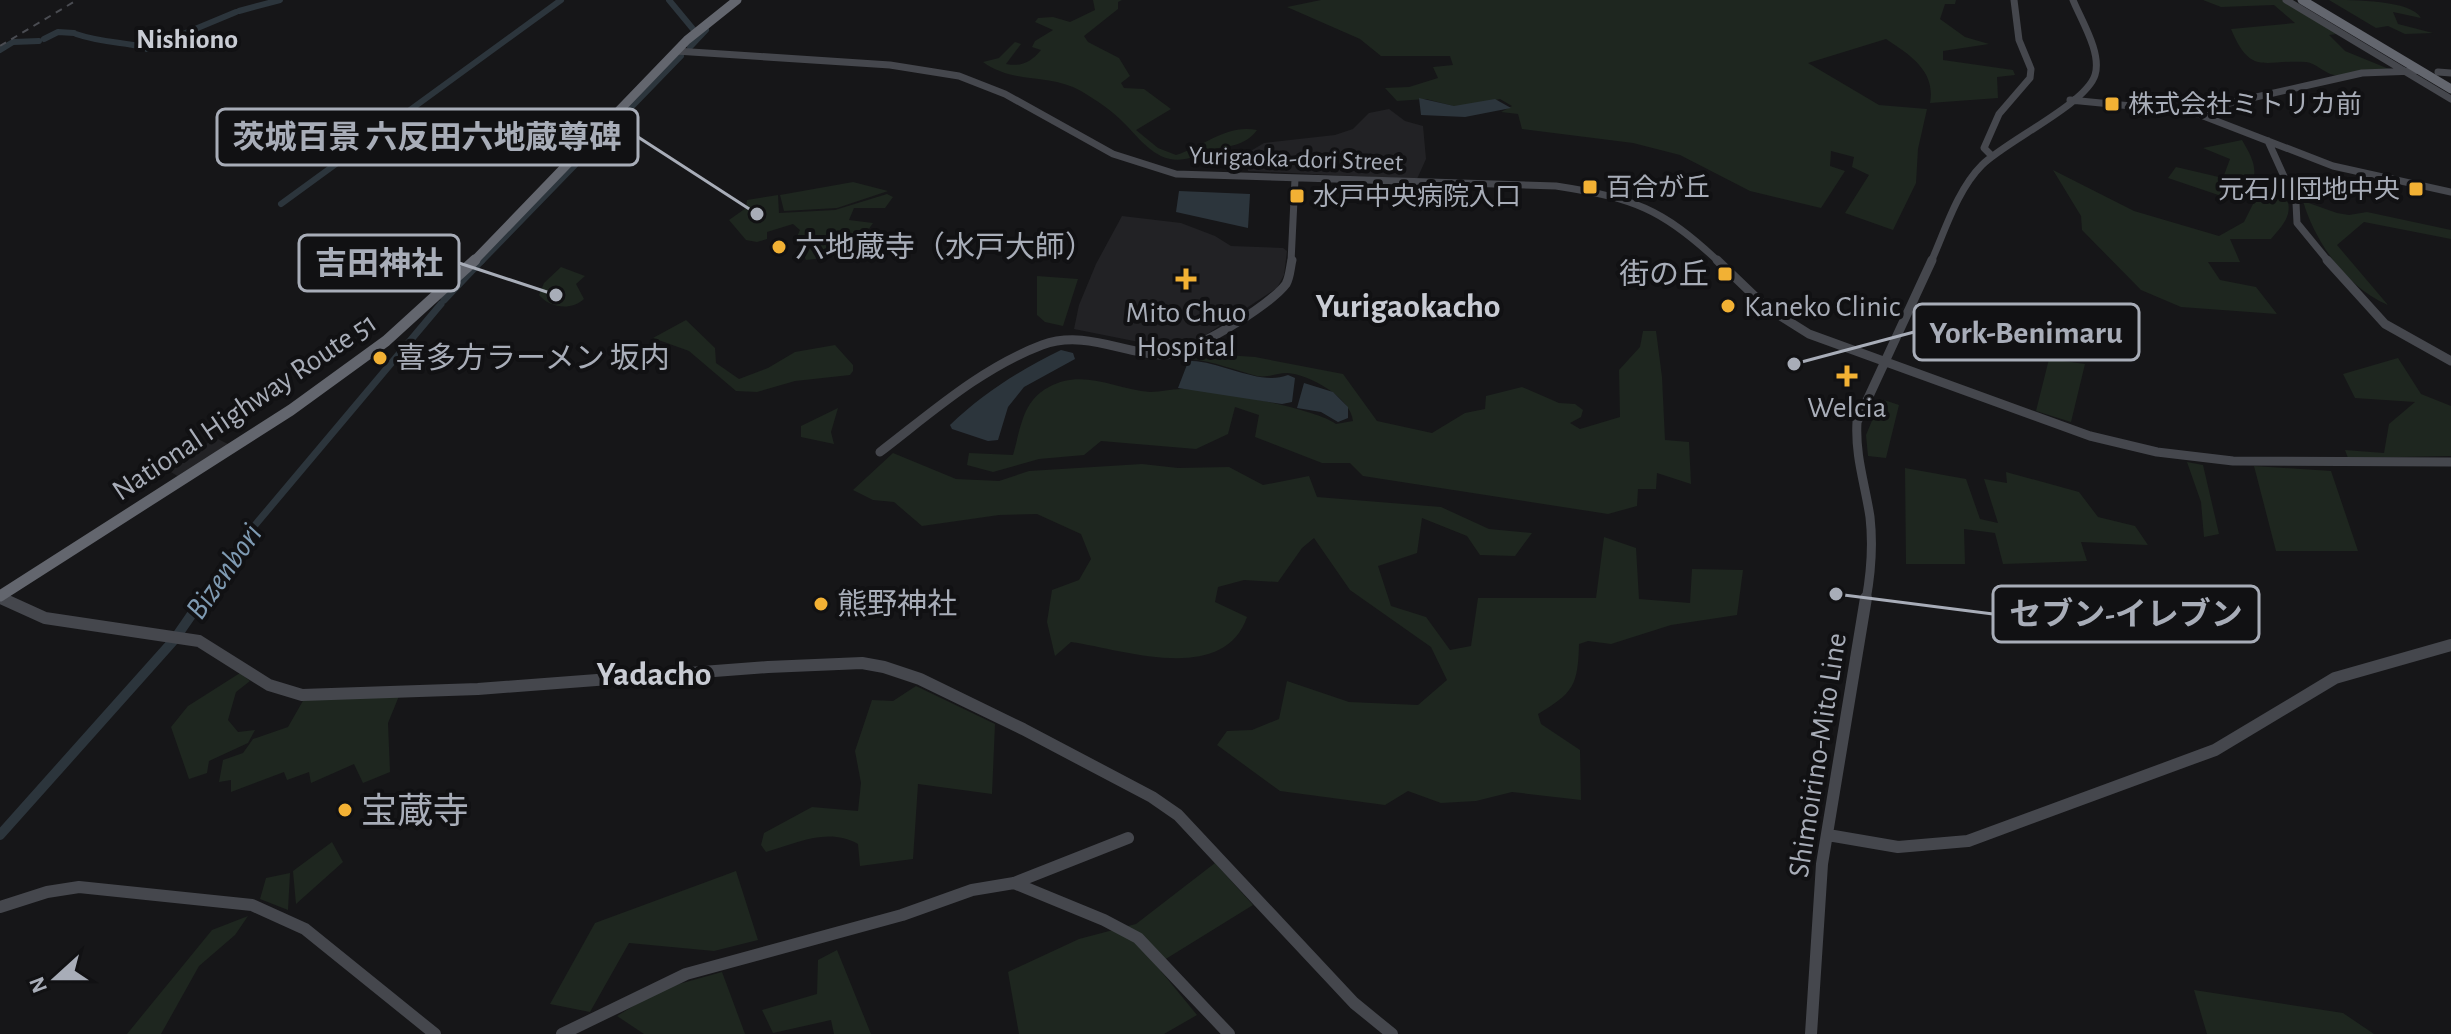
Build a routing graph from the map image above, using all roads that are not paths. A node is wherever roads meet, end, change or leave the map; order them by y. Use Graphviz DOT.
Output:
graph roads {
  1 [pos="737,0"];
  2 [pos="2014,0"];
  3 [pos="2073,0"];
  4 [pos="2286,0"];
  5 [pos="2302,0"];
  6 [pos="2311,0"];
  7 [pos="676,51"];
  8 [pos="2404,71"];
  9 [pos="2415,71"];
  10 [pos="2438,72"];
  11 [pos="2451,73"];
  12 [pos="2451,86"];
  13 [pos="2451,99"];
  14 [pos="2070,100"];
  15 [pos="2197,114"];
  16 [pos="2268,141"];
  17 [pos="1992,156"];
  18 [pos="1295,179"];
  19 [pos="2451,192"];
  20 [pos="1885,361"];
  21 [pos="2451,361"];
  22 [pos="880,452"];
  23 [pos="2451,462"];
  24 [pos="0,596"];
  25 [pos="2451,645"];
  26 [pos="1828,835"];
  27 [pos="1128,838"];
  28 [pos="1014,883"];
  29 [pos="0,907"];
  30 [pos="435,1034"];
  31 [pos="562,1034"];
  32 [pos="1229,1034"];
  33 [pos="1392,1034"];
  34 [pos="1811,1034"];
  1 -- 7 [label="highway, National Highway Route 51"];
  2 -- 17 [label="street"];
  3 -- 14 [label="street, Shimoirino-Mito Line"];
  4 -- 8 [label="street"];
  5 -- 12 [label="highway"];
  6 -- 12 [label="highway"];
  7 -- 18 [label="street, Yurigaoka-dori Street"];
  7 -- 24 [label="highway, National Highway Route 51"];
  8 -- 9 [label="street"];
  8 -- 13 [label="street"];
  8 -- 15 [label="street"];
  10 -- 11 [label="street"];
  14 -- 15 [label="street"];
  14 -- 17 [label="street, Shimoirino-Mito Line"];
  15 -- 16 [label="street"];
  16 -- 19 [label="street"];
  16 -- 21 [label="street"];
  17 -- 20 [label="street, Shimoirino-Mito Line"];
  18 -- 20 [label="street, Yurigaoka-dori Street"];
  18 -- 22 [label="street"];
  20 -- 23 [label="street, Yurigaoka-dori Street"];
  20 -- 26 [label="street, Shimoirino-Mito Line"];
  24 -- 33 [label="street"];
  25 -- 26 [label="street"];
  26 -- 34 [label="street, Shimoirino-Mito Line"];
  27 -- 28 [label="street"];
  28 -- 31 [label="street"];
  28 -- 32 [label="street"];
  29 -- 30 [label="street"];
}
